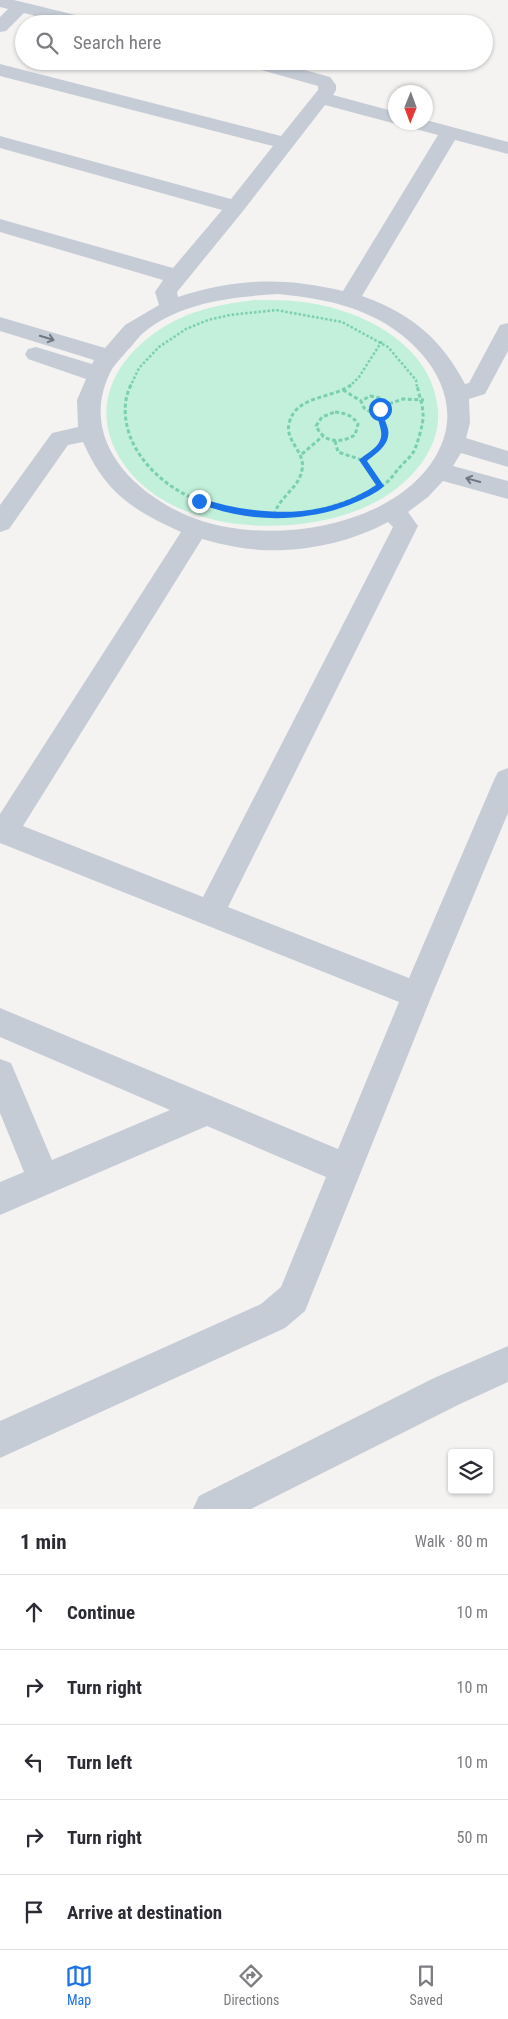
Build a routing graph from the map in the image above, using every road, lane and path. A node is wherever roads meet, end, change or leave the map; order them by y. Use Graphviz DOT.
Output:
graph roads {
  1 [pos="0,2"];
  2 [pos="20,8"];
  3 [pos="51,15"];
  4 [pos="0,27"];
  5 [pos="0,70"];
  6 [pos="282,70"];
  7 [pos="324,94"];
  8 [pos="388,105"];
  9 [pos="388,115"];
  10 [pos="433,115"];
  11 [pos="433,128"];
  12 [pos="450,133"];
  13 [pos="508,133"];
  14 [pos="0,142"];
  15 [pos="285,144"];
  16 [pos="508,148"];
  17 [pos="236,207"];
  18 [pos="0,225"];
  19 [pos="178,276"];
  20 [pos="350,298"];
  21 [pos="171,307"];
  22 [pos="0,324"];
  23 [pos="508,330"];
  24 [pos="382,341"];
  25 [pos="0,342"];
  26 [pos="102,365"];
  27 [pos="343,390"];
  28 [pos="457,394"];
  29 [pos="424,400"];
  30 [pos="361,401"];
  31 [pos="383,406"];
  32 [pos="380,409"];
  33 [pos="90,432"];
  34 [pos="323,436"];
  35 [pos="335,441"];
  36 [pos="454,443"];
  37 [pos="302,454"];
  38 [pos="508,459"];
  39 [pos="362,460"];
  40 [pos="439,471"];
  41 [pos="380,486"];
  42 [pos="508,490"];
  43 [pos="393,511"];
  44 [pos="274,516"];
  45 [pos="0,523"];
  46 [pos="196,529"];
  47 [pos="508,780"];
  48 [pos="2,831"];
  49 [pos="210,914"];
  50 [pos="416,995"];
  51 [pos="0,1022"];
  52 [pos="0,1074"];
  53 [pos="207,1110"];
  54 [pos="346,1169"];
  55 [pos="44,1180"];
  56 [pos="0,1199"];
  57 [pos="508,1364"];
  58 [pos="0,1440"];
  59 [pos="212,1509"];
  1 -- 2 [label="street"];
  2 -- 3 [label="street"];
  2 -- 4 [label="street"];
  5 -- 15 [label="street"];
  6 -- 7 [label="street"];
  7 -- 8 [label="street"];
  7 -- 9 [label="street"];
  7 -- 15 [label="street"];
  10 -- 13 [label="street"];
  11 -- 12 [label="street"];
  12 -- 16 [label="street"];
  12 -- 20 [label="street"];
  14 -- 17 [label="street"];
  15 -- 17 [label="street"];
  17 -- 19 [label="street"];
  18 -- 19 [label="street"];
  19 -- 21 [label="street"];
  20 -- 21 [label="street"];
  20 -- 28 [label="street"];
  21 -- 26 [label="street"];
  22 -- 26 [label="street, one-way"];
  23 -- 28 [label="street"];
  24 -- 27 [label="path"];
  24 -- 29 [label="path"];
  24 -- 44 [label="path"];
  25 -- 26 [label="street"];
  26 -- 33 [label="street"];
  27 -- 30 [label="path"];
  27 -- 37 [label="path"];
  28 -- 36 [label="street"];
  29 -- 31 [label="path"];
  29 -- 41 [label="path"];
  30 -- 31 [label="path"];
  30 -- 32 [label="path"];
  31 -- 32 [label="path"];
  32 -- 39 [label="path"];
  33 -- 45 [label="street"];
  33 -- 46 [label="street"];
  34 -- 35 [label="path"];
  34 -- 35 [label="path"];
  34 -- 37 [label="path"];
  35 -- 39 [label="path"];
  36 -- 38 [label="street"];
  36 -- 40 [label="street"];
  37 -- 44 [label="path"];
  39 -- 41 [label="path"];
  42 -- 40 [label="street, one-way"];
  40 -- 43 [label="street"];
  41 -- 44 [label="path"];
  43 -- 46 [label="street"];
  43 -- 49 [label="street"];
  46 -- 48 [label="street"];
  47 -- 50 [label="street"];
  48 -- 49 [label="street"];
  49 -- 50 [label="street"];
  50 -- 54 [label="street"];
  51 -- 53 [label="street"];
  52 -- 55 [label="street"];
  53 -- 54 [label="street"];
  53 -- 55 [label="street"];
  54 -- 58 [label="street"];
  55 -- 56 [label="street"];
  57 -- 59 [label="street"];
}
